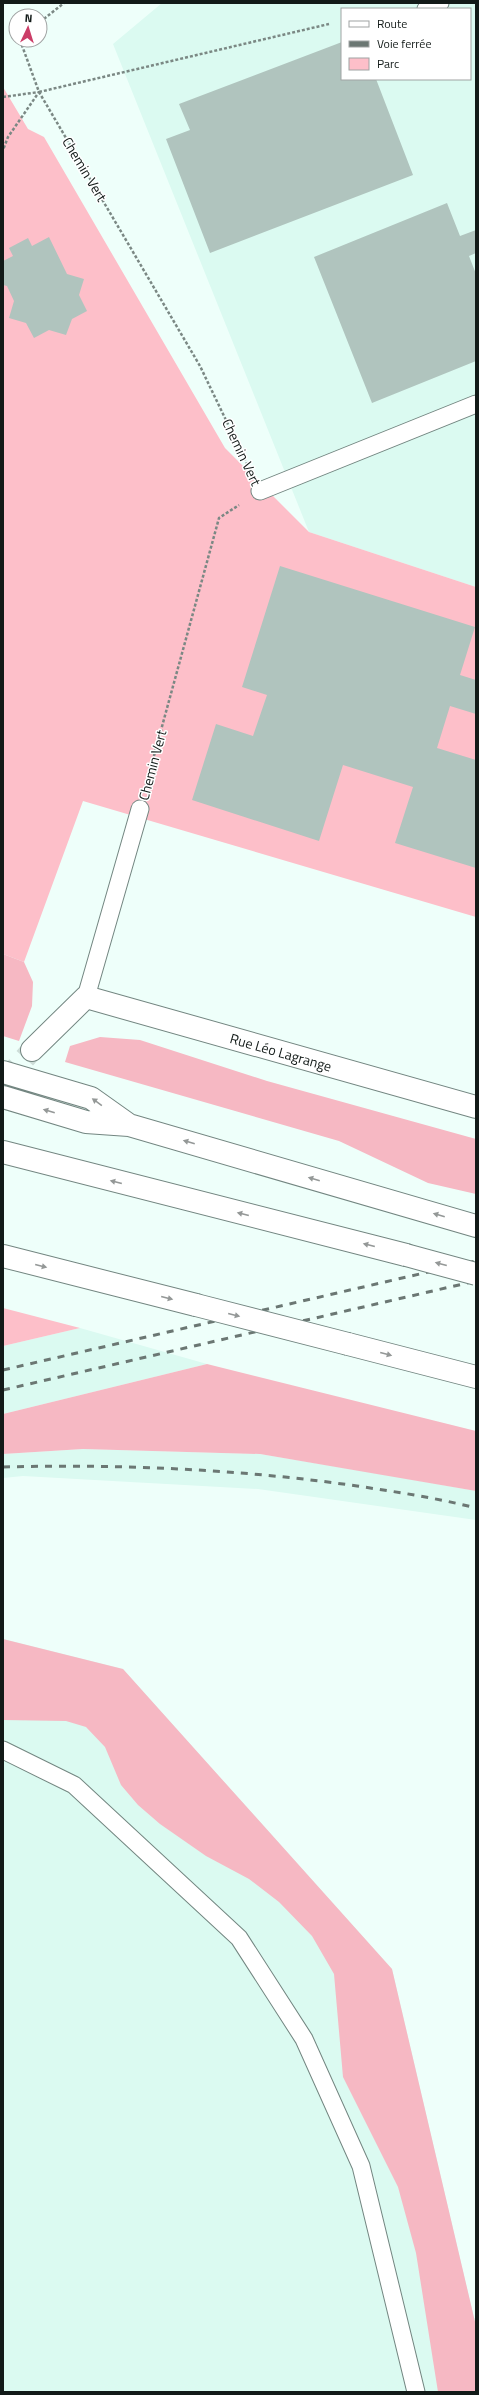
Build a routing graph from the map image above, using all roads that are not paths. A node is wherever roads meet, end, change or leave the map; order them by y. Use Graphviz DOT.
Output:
graph roads {
  1 [pos="440,3"];
  2 [pos="428,8"];
  3 [pos="476,404"];
  4 [pos="260,491"];
  5 [pos="140,809"];
  6 [pos="86,997"];
  7 [pos="32,1050"];
  8 [pos="3,1072"];
  9 [pos="3,1097"];
  10 [pos="476,1107"];
  11 [pos="128,1125"];
  12 [pos="3,1152"];
  13 [pos="476,1226"];
  14 [pos="3,1256"];
  15 [pos="476,1274"];
  16 [pos="476,1377"];
  17 [pos="3,1750"];
  18 [pos="416,2392"];
  1 -- 2 [label="lane"];
  3 -- 4 [label="lane"];
  5 -- 6 [label="lane, Chemin Vert"];
  6 -- 7 [label="main road"];
  6 -- 10 [label="main road, Rue Léo Lagrange"];
  11 -- 8 [label="main road, one-way"];
  11 -- 9 [label="main road, one-way"];
  13 -- 11 [label="main road, one-way"];
  15 -- 12 [label="main road, one-way, bridge"];
  14 -- 16 [label="main road, one-way, bridge"];
  17 -- 18 [label="lane"];
}
